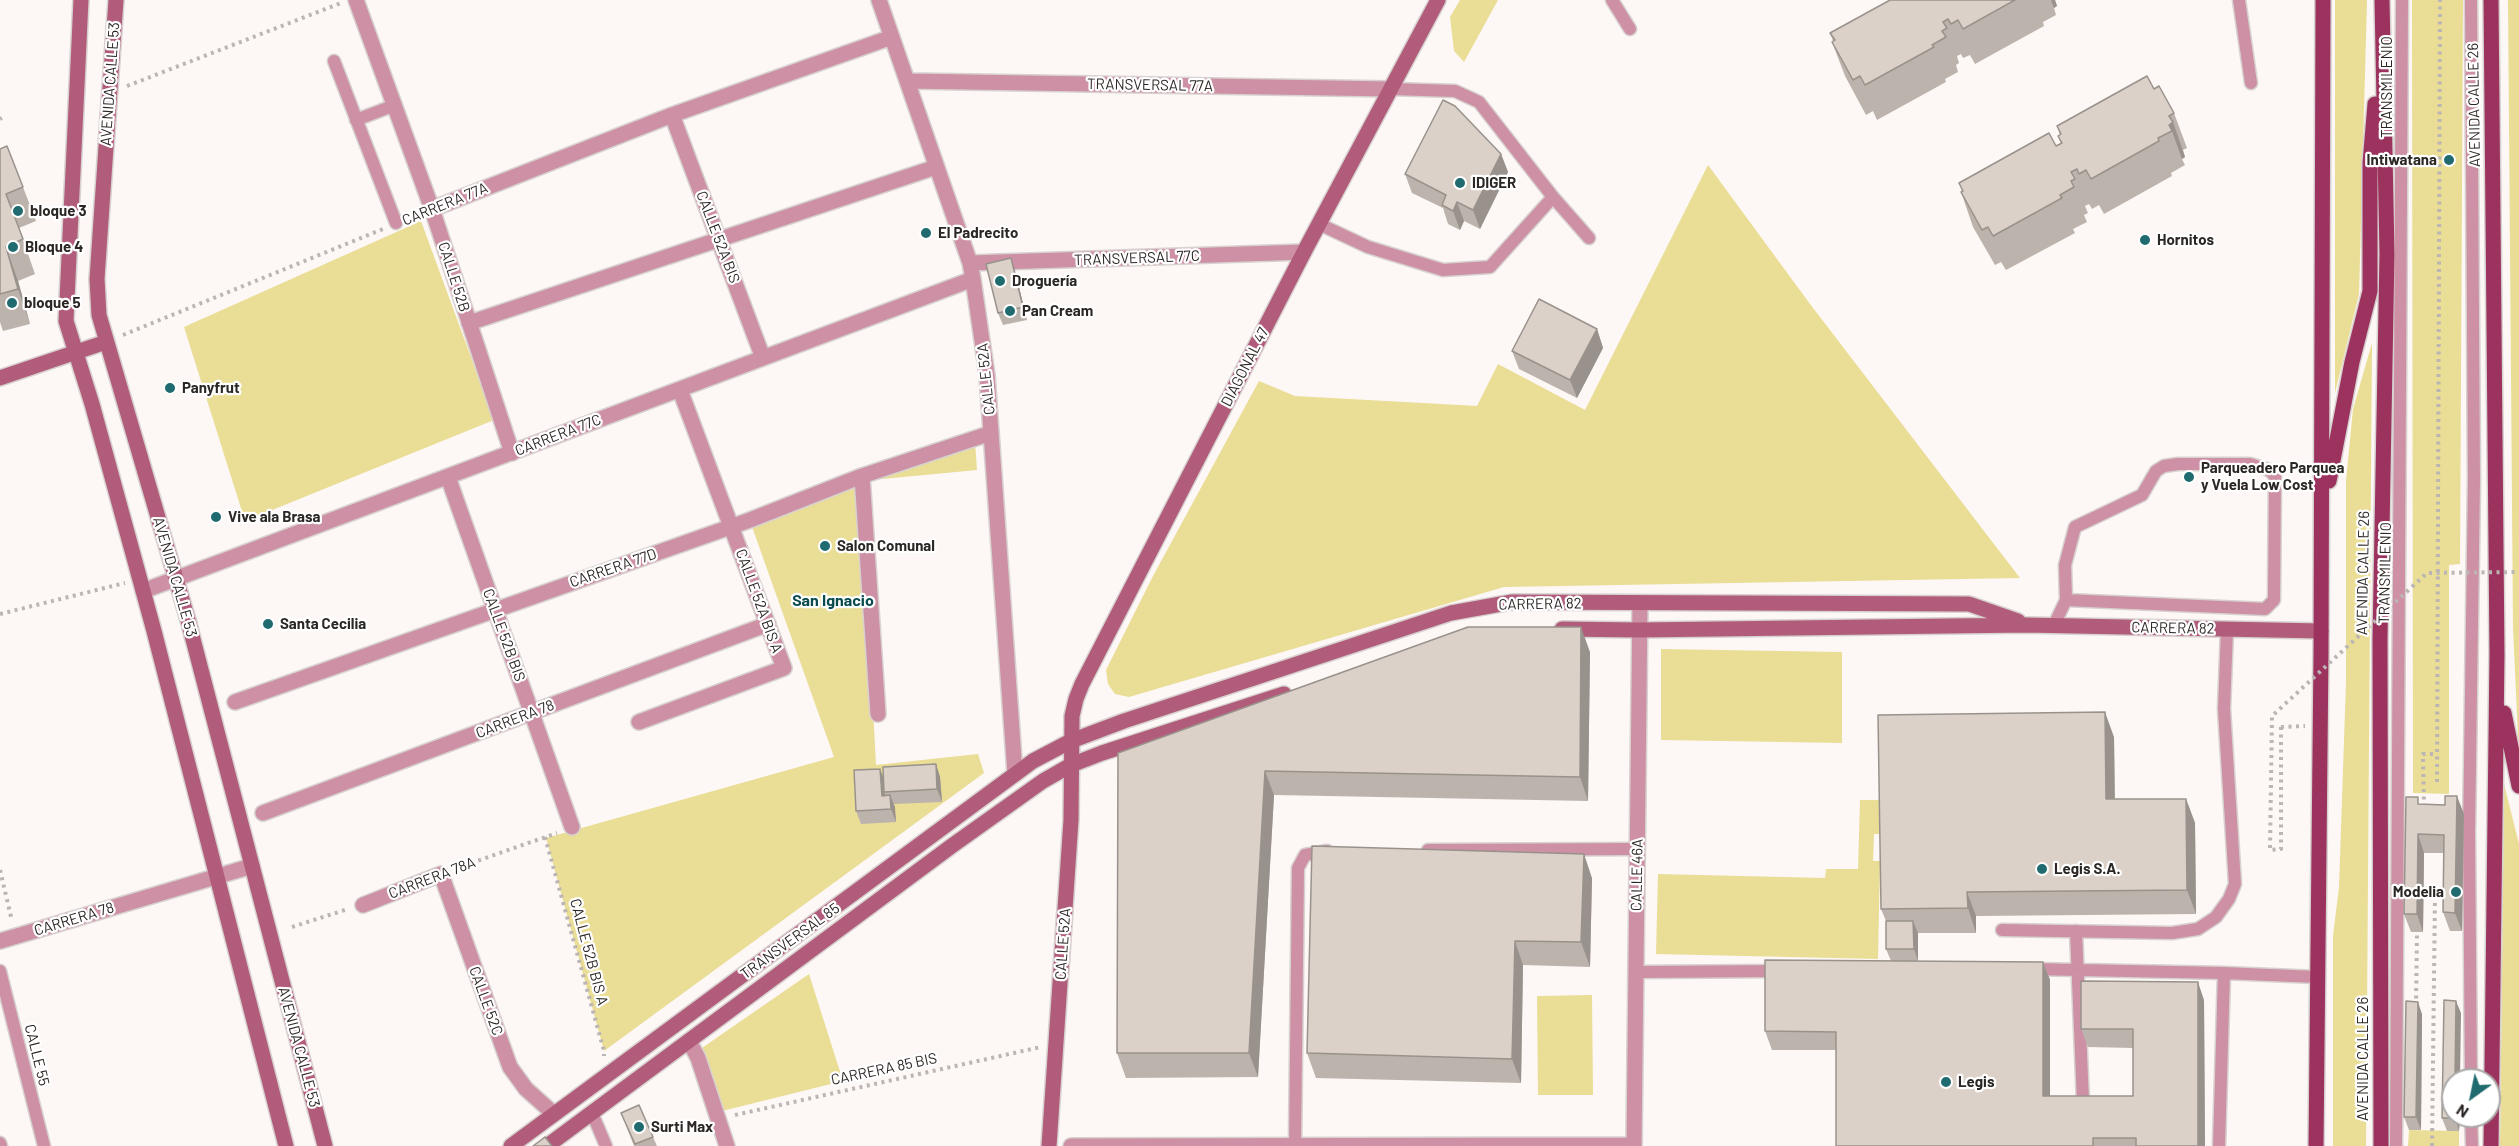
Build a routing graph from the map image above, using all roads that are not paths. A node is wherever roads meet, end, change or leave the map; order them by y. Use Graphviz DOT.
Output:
graph roads {
  1 [pos="81,0"];
  2 [pos="116,0"];
  3 [pos="356,0"];
  4 [pos="879,0"];
  5 [pos="1438,0"];
  6 [pos="1612,0"];
  7 [pos="2239,0"];
  8 [pos="2323,0"];
  9 [pos="2382,0"];
  10 [pos="2402,0"];
  11 [pos="2471,0"];
  12 [pos="2492,5"];
  13 [pos="2382,27"];
  14 [pos="1630,29"];
  15 [pos="892,37"];
  16 [pos="334,61"];
  17 [pos="908,81"];
  18 [pos="2251,83"];
  19 [pos="1391,89"];
  20 [pos="395,105"];
  21 [pos="672,115"];
  22 [pos="356,120"];
  23 [pos="936,167"];
  24 [pos="1553,197"];
  25 [pos="432,209"];
  26 [pos="396,223"];
  27 [pos="1319,224"];
  28 [pos="1589,238"];
  29 [pos="719,240"];
  30 [pos="1304,252"];
  31 [pos="970,263"];
  32 [pos="974,279"];
  33 [pos="469,323"];
  34 [pos="106,342"];
  35 [pos="75,352"];
  36 [pos="763,358"];
  37 [pos="0,378"];
  38 [pos="680,390"];
  39 [pos="991,433"];
  40 [pos="512,453"];
  41 [pos="862,476"];
  42 [pos="448,477"];
  43 [pos="2322,515"];
  44 [pos="732,526"];
  45 [pos="176,579"];
  46 [pos="141,586"];
  47 [pos="2066,600"];
  48 [pos="1640,603"];
  49 [pos="495,610"];
  50 [pos="768,624"];
  51 [pos="2026,625"];
  52 [pos="2054,625"];
  53 [pos="1549,628"];
  54 [pos="1639,630"];
  55 [pos="2227,630"];
  56 [pos="2321,631"];
  57 [pos="2497,654"];
  58 [pos="1296,690"];
  59 [pos="235,702"];
  60 [pos="532,713"];
  61 [pos="878,714"];
  62 [pos="639,722"];
  63 [pos="1071,741"];
  64 [pos="1071,765"];
  65 [pos="1015,774"];
  66 [pos="2519,786"];
  67 [pos="263,813"];
  68 [pos="572,827"];
  69 [pos="1637,849"];
  70 [pos="1414,850"];
  71 [pos="1344,851"];
  72 [pos="252,866"];
  73 [pos="441,874"];
  74 [pos="217,877"];
  75 [pos="363,905"];
  76 [pos="2002,930"];
  77 [pos="2076,931"];
  78 [pos="0,941"];
  79 [pos="2018,969"];
  80 [pos="2077,969"];
  81 [pos="0,971"];
  82 [pos="1796,971"];
  83 [pos="1636,972"];
  84 [pos="2224,973"];
  85 [pos="2317,977"];
  86 [pos="689,1041"];
  87 [pos="2471,1068"];
  88 [pos="581,1094"];
  89 [pos="2084,1102"];
  90 [pos="592,1113"];
  91 [pos="554,1114"];
  92 [pos="2471,1128"];
  93 [pos="1634,1145"];
  94 [pos="44,1146"];
  95 [pos="286,1146"];
  96 [pos="325,1146"];
  97 [pos="511,1146"];
  98 [pos="547,1146"];
  99 [pos="606,1146"];
  100 [pos="727,1146"];
  101 [pos="1049,1146"];
  102 [pos="1071,1146"];
  103 [pos="1246,1146"];
  104 [pos="1294,1146"];
  105 [pos="2219,1146"];
  106 [pos="2316,1146"];
  107 [pos="2381,1146"];
  108 [pos="2396,1146"];
  109 [pos="2472,1146"];
  110 [pos="2491,1146"];
  1 -- 35 [label="street"];
  2 -- 34 [label="street, AVENIDA CALLE 53"];
  3 -- 20 [label="street, CALLE 52B"];
  4 -- 15 [label="street, CALLE 52A"];
  5 -- 19 [label="street, DIAGONAL 47"];
  6 -- 14 [label="lane"];
  7 -- 18 [label="lane"];
  8 -- 43 [label="main road"];
  9 -- 13 [label="main road, AVENIDA CALLE 26"];
  10 -- 108 [label="lane, TRANSMILENIO"];
  11 -- 87 [label="lane"];
  12 -- 57 [label="main road, AVENIDA CALLE 26"];
  13 -- 43 [label="main road"];
  13 -- 107 [label="main road, AVENIDA CALLE 26"];
  15 -- 17 [label="street, CALLE 52A"];
  15 -- 21 [label="street, CARRERA 77A"];
  16 -- 22 [label="lane"];
  17 -- 19 [label="street, TRANSVERSAL 77A"];
  17 -- 23 [label="street, CALLE 52A"];
  19 -- 24 [label="lane"];
  19 -- 27 [label="street, DIAGONAL 47"];
  20 -- 22 [label="lane"];
  20 -- 25 [label="street, CALLE 52B"];
  21 -- 25 [label="street, CARRERA 77A"];
  21 -- 29 [label="street, CALLE 52A BIS"];
  22 -- 26 [label="lane"];
  23 -- 29 [label="street"];
  23 -- 31 [label="street, CALLE 52A"];
  24 -- 27 [label="lane"];
  24 -- 28 [label="lane"];
  25 -- 33 [label="street, CALLE 52B"];
  27 -- 30 [label="street, DIAGONAL 47"];
  29 -- 33 [label="street"];
  29 -- 36 [label="street, CALLE 52A BIS"];
  30 -- 31 [label="street, TRANSVERSAL 77C"];
  30 -- 63 [label="street, DIAGONAL 47"];
  31 -- 32 [label="street, CALLE 52A"];
  32 -- 36 [label="street, CARRERA 77C"];
  32 -- 39 [label="street, CALLE 52A"];
  33 -- 40 [label="street, CALLE 52B"];
  34 -- 35 [label="street"];
  34 -- 45 [label="street, AVENIDA CALLE 53"];
  35 -- 37 [label="street"];
  35 -- 46 [label="street"];
  36 -- 38 [label="street, CARRERA 77C"];
  38 -- 40 [label="street, CARRERA 77C"];
  38 -- 44 [label="street, CALLE 52A BIS A"];
  39 -- 41 [label="street, CARRERA 77D"];
  39 -- 65 [label="street, CALLE 52A"];
  40 -- 42 [label="street, CARRERA 77C"];
  41 -- 44 [label="street, CARRERA 77D"];
  41 -- 61 [label="street"];
  42 -- 45 [label="street, CARRERA 77C"];
  42 -- 49 [label="street, CALLE 52B BIS"];
  43 -- 56 [label="main road"];
  44 -- 49 [label="street, CARRERA 77D"];
  44 -- 50 [label="street, CALLE 52A BIS A"];
  45 -- 46 [label="street, CARRERA 77C"];
  45 -- 72 [label="street, AVENIDA CALLE 53"];
  46 -- 74 [label="street"];
  47 -- 47 [label="lane"];
  47 -- 52 [label="lane"];
  48 -- 51 [label="street, CARRERA 82"];
  48 -- 54 [label="street, CALLE 46A"];
  48 -- 63 [label="street, CARRERA 82"];
  49 -- 59 [label="street, CARRERA 77D"];
  49 -- 60 [label="street, CALLE 52B BIS"];
  50 -- 60 [label="street, CARRERA 78"];
  50 -- 62 [label="street, CALLE 52A BIS A"];
  51 -- 52 [label="street, CARRERA 82"];
  51 -- 54 [label="street, CARRERA 82"];
  52 -- 55 [label="street, CARRERA 82"];
  53 -- 54 [label="street, CARRERA 82"];
  54 -- 69 [label="street, CALLE 46A"];
  55 -- 56 [label="street, CARRERA 82"];
  55 -- 77 [label="lane"];
  56 -- 85 [label="main road"];
  57 -- 66 [label="main road"];
  57 -- 110 [label="main road, AVENIDA CALLE 26"];
  58 -- 64 [label="street"];
  60 -- 67 [label="street, CARRERA 78"];
  60 -- 68 [label="street, CALLE 52B BIS"];
  63 -- 64 [label="street, CALLE 52A"];
  63 -- 65 [label="street, TRANSVERSAL 85"];
  64 -- 86 [label="street, TRANSVERSAL 85"];
  64 -- 101 [label="street, CALLE 52A"];
  65 -- 88 [label="street, TRANSVERSAL 85"];
  69 -- 70 [label="lane"];
  69 -- 83 [label="street, CALLE 46A"];
  71 -- 104 [label="lane"];
  72 -- 74 [label="street, CARRERA 78"];
  72 -- 96 [label="street, AVENIDA CALLE 53"];
  73 -- 75 [label="street, CARRERA 78A"];
  73 -- 91 [label="street, CALLE 52C"];
  74 -- 78 [label="street, CARRERA 78"];
  74 -- 95 [label="street"];
  76 -- 77 [label="lane"];
  77 -- 80 [label="lane"];
  79 -- 80 [label="lane"];
  80 -- 84 [label="lane"];
  80 -- 89 [label="lane"];
  81 -- 94 [label="lane, CALLE 55"];
  82 -- 83 [label="lane"];
  83 -- 93 [label="street, CALLE 46A"];
  84 -- 85 [label="lane"];
  84 -- 105 [label="lane"];
  85 -- 106 [label="main road"];
  86 -- 90 [label="street, TRANSVERSAL 85"];
  86 -- 100 [label="street"];
  88 -- 90 [label="street"];
  88 -- 91 [label="street, TRANSVERSAL 85"];
  90 -- 98 [label="street, TRANSVERSAL 85"];
  90 -- 99 [label="lane"];
  91 -- 97 [label="street, TRANSVERSAL 85"];
  92 -- 109 [label="lane"];
  93 -- 104 [label="street"];
  102 -- 103 [label="street"];
  103 -- 104 [label="street"];
}
